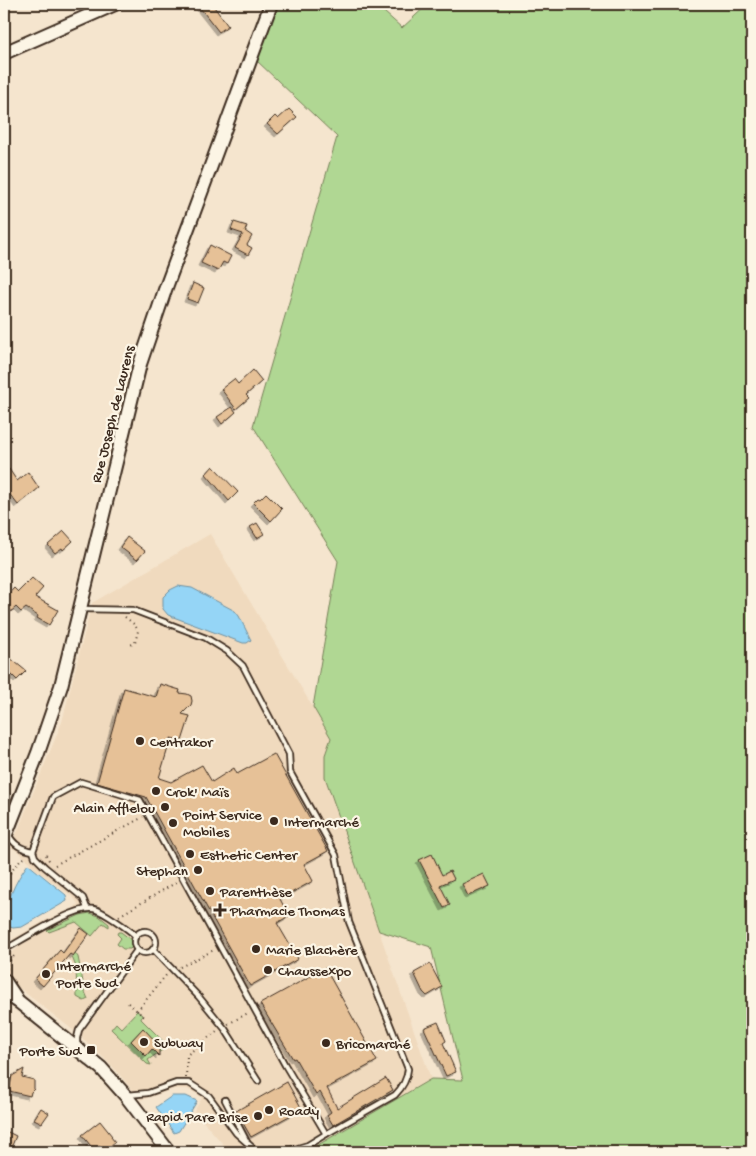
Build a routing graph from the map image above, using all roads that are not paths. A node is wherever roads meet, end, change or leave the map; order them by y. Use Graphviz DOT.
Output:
graph roads {
  1 [pos="115,4"];
  2 [pos="271,4"];
  3 [pos="4,53"];
  4 [pos="81,608"];
  5 [pos="6,833"];
  6 [pos="33,852"];
  7 [pos="86,908"];
  8 [pos="136,936"];
  9 [pos="153,949"];
  10 [pos="4,950"];
  11 [pos="137,950"];
  12 [pos="5,976"];
  13 [pos="4,992"];
  14 [pos="19,1002"];
  15 [pos="77,1048"];
  16 [pos="258,1081"];
  17 [pos="126,1096"];
  18 [pos="225,1100"];
  19 [pos="326,1134"];
  20 [pos="249,1145"];
  21 [pos="169,1152"];
  22 [pos="260,1152"];
  23 [pos="284,1152"];
  1 -- 3 [label="main road"];
  2 -- 4 [label="main road, Rue Joseph de Laurens"];
  4 -- 5 [label="main road, Rue Joseph de Laurens"];
  4 -- 19 [label="lane"];
  5 -- 6 [label="lane"];
  6 -- 7 [label="lane"];
  6 -- 19 [label="lane"];
  7 -- 8 [label="lane"];
  7 -- 10 [label="lane"];
  8 -- 9 [label="lane"];
  8 -- 11 [label="lane"];
  9 -- 11 [label="lane"];
  9 -- 16 [label="lane"];
  11 -- 15 [label="lane"];
  12 -- 14 [label="main road"];
  13 -- 14 [label="main road"];
  14 -- 15 [label="main road"];
  15 -- 17 [label="main road"];
  17 -- 20 [label="lane"];
  17 -- 21 [label="main road"];
  18 -- 20 [label="lane"];
  19 -- 23 [label="lane"];
  20 -- 22 [label="lane"];
}
